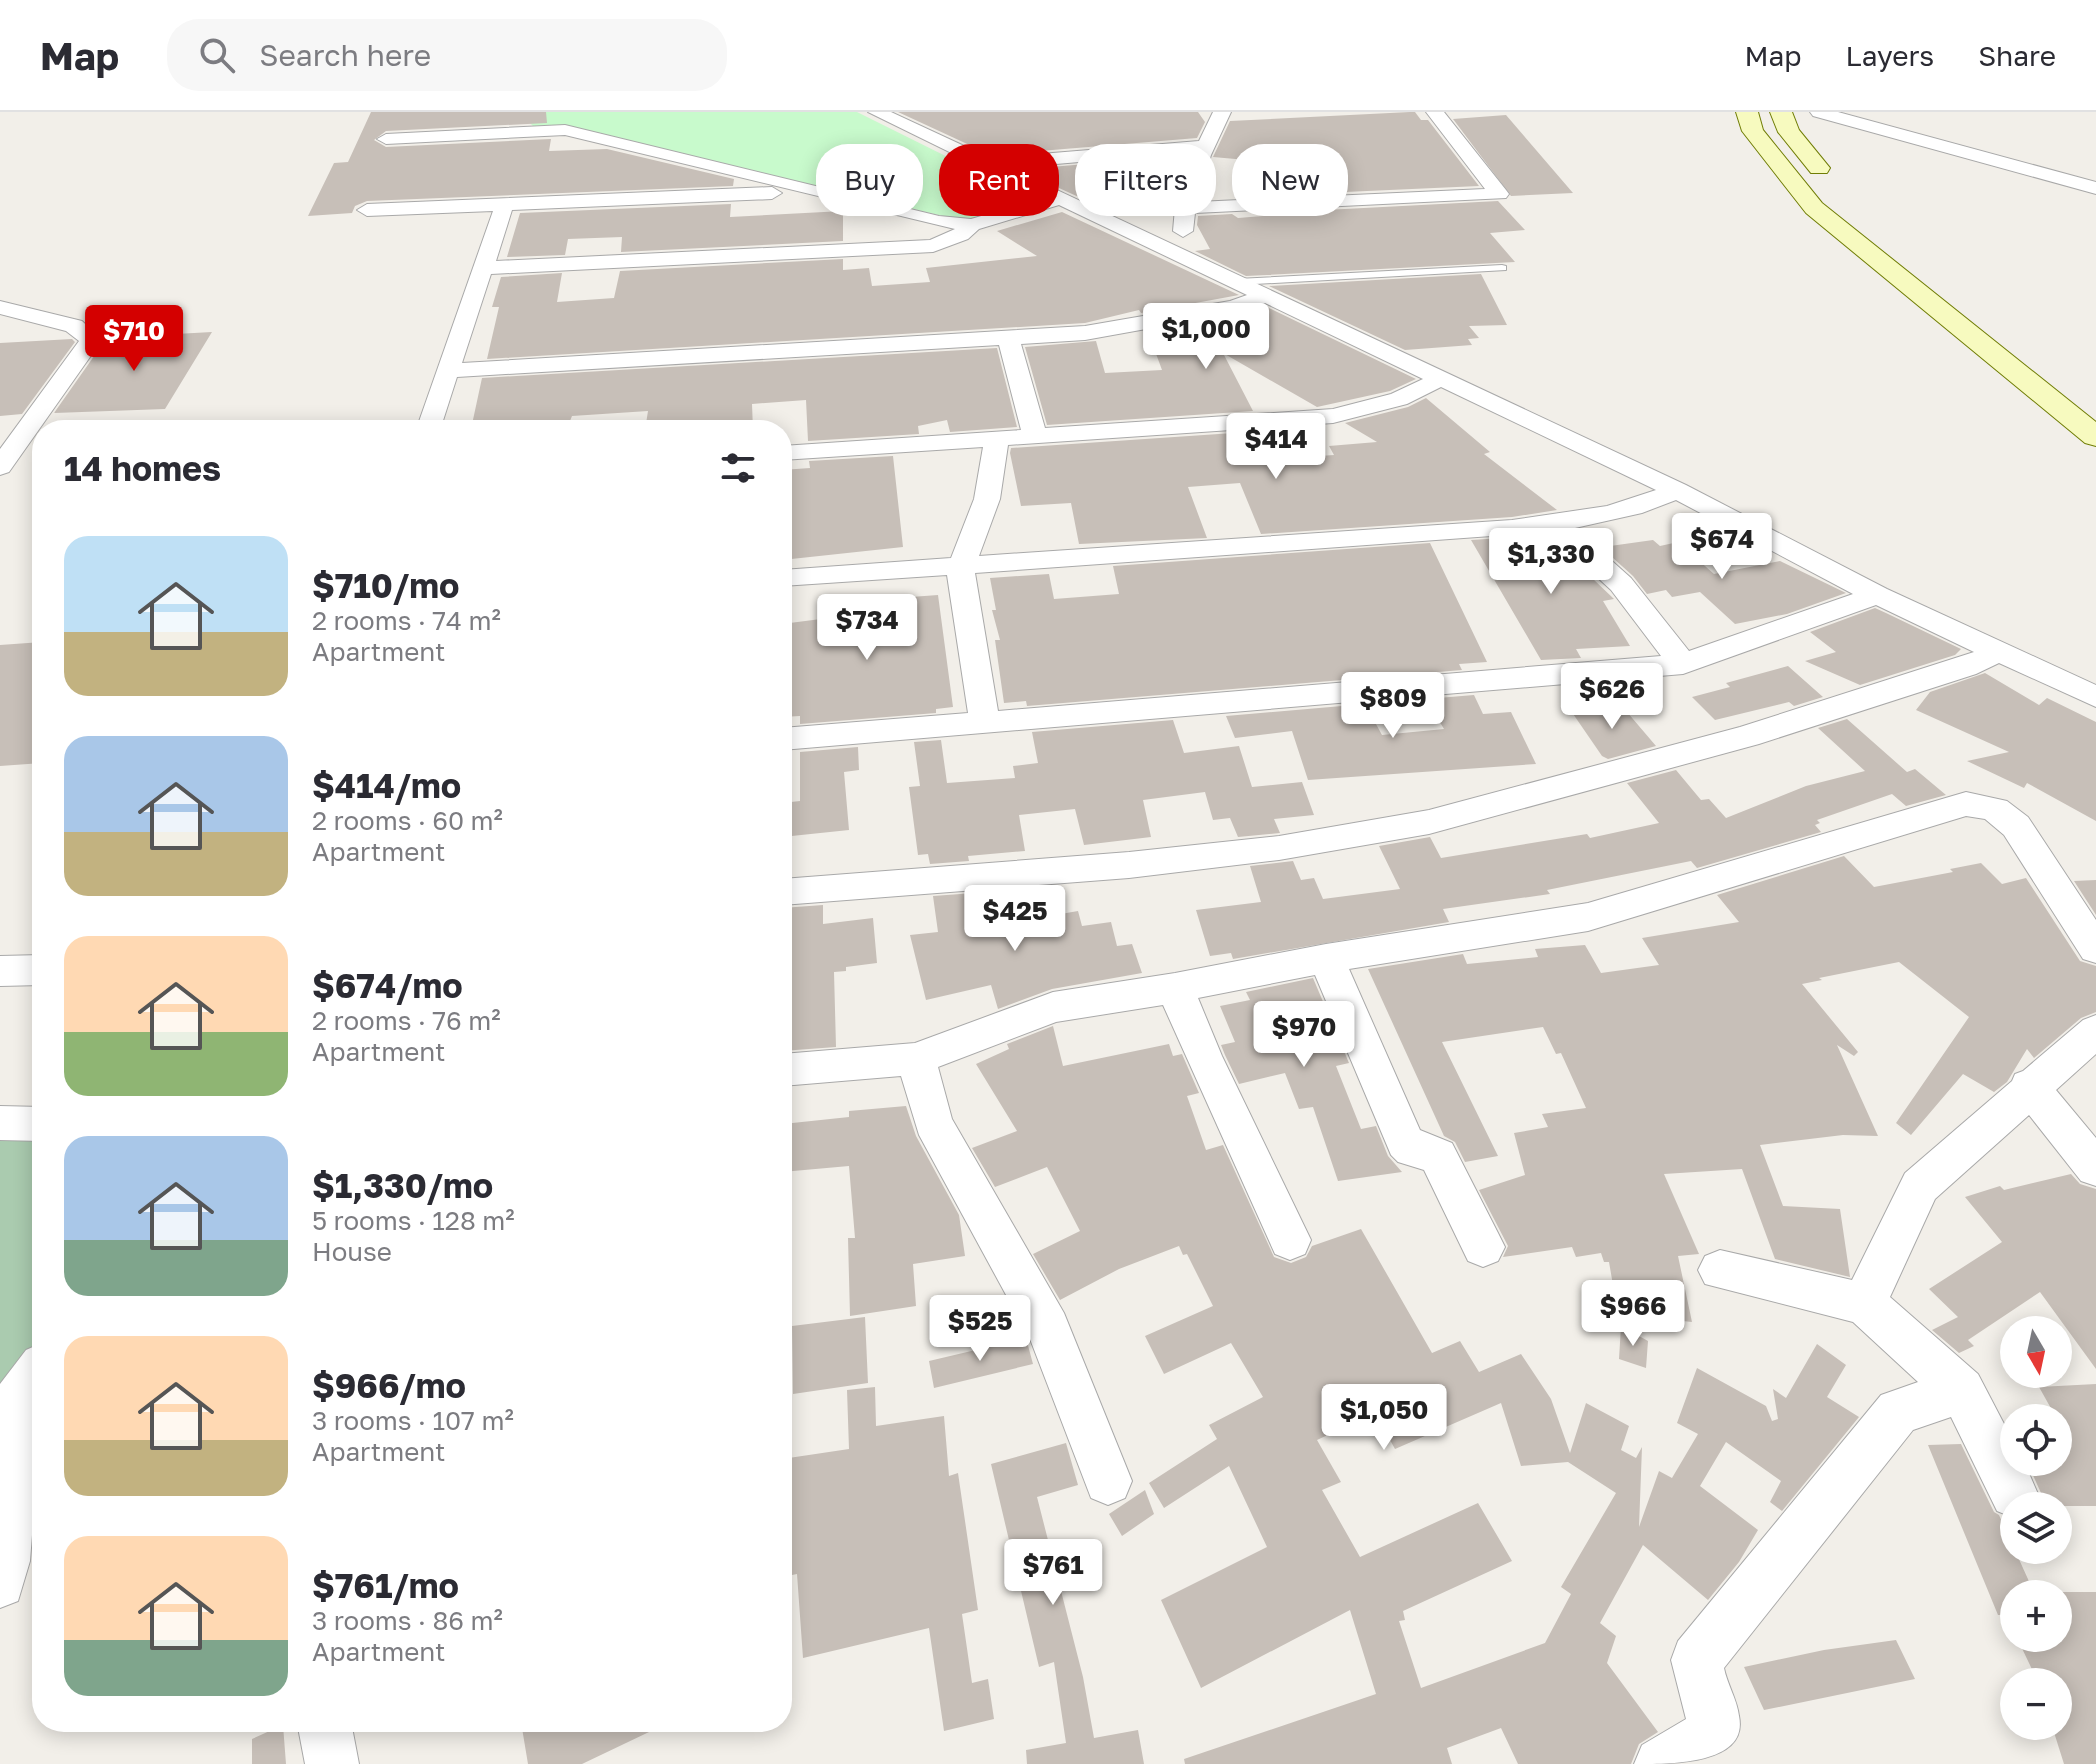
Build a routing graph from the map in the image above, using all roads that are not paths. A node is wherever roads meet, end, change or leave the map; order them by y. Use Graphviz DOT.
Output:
graph roads {
  1 [pos="877,112"];
  2 [pos="1222,112"];
  3 [pos="1435,112"];
  4 [pos="1747,112"];
  5 [pos="1781,112"];
  6 [pos="1819,112"];
  7 [pos="519,122"];
  8 [pos="386,139"];
  9 [pos="945,144"];
  10 [pos="1205,144"];
  11 [pos="1834,186"];
  12 [pos="2096,188"];
  13 [pos="816,192"];
  14 [pos="816,192"];
  15 [pos="1059,199"];
  16 [pos="505,203"];
  17 [pos="1216,207"];
  18 [pos="1852,207"];
  19 [pos="367,210"];
  20 [pos="915,216"];
  21 [pos="1002,216"];
  22 [pos="1184,216"];
  23 [pos="972,225"];
  24 [pos="1876,226"];
  25 [pos="1182,256"];
  26 [pos="482,268"];
  27 [pos="1502,268"];
  28 [pos="1237,282"];
  29 [pos="1265,296"];
  30 [pos="0,307"];
  31 [pos="57,322"];
  32 [pos="0,330"];
  33 [pos="1008,337"];
  34 [pos="448,371"];
  35 [pos="1440,379"];
  36 [pos="34,420"];
  37 [pos="431,420"];
  38 [pos="32,422"];
  39 [pos="2096,437"];
  40 [pos="1036,438"];
  41 [pos="996,440"];
  42 [pos="792,452"];
  43 [pos="0,467"];
  44 [pos="1677,490"];
  45 [pos="1554,523"];
  46 [pos="962,565"];
  47 [pos="792,577"];
  48 [pos="1877,595"];
  49 [pos="1999,652"];
  50 [pos="1683,664"];
  51 [pos="2096,697"];
  52 [pos="985,722"];
  53 [pos="792,738"];
  54 [pos="792,891"];
  55 [pos="2096,949"];
  56 [pos="1326,958"];
  57 [pos="32,970"];
  58 [pos="0,971"];
  59 [pos="1175,988"];
  60 [pos="2096,1031"];
  61 [pos="916,1059"];
  62 [pos="792,1069"];
  63 [pos="2029,1086"];
  64 [pos="0,1123"];
  65 [pos="32,1124"];
  66 [pos="2096,1168"];
  67 [pos="1290,1240"];
  68 [pos="1483,1247"];
  69 [pos="1720,1270"];
  70 [pos="1864,1303"];
  71 [pos="1962,1390"];
  72 [pos="20,1394"];
  73 [pos="1108,1481"];
  74 [pos="2013,1492"];
  75 [pos="0,1583"];
  76 [pos="326,1732"];
  77 [pos="332,1764"];
  78 [pos="1661,1764"];
  1 -- 9 [label="street"];
  2 -- 10 [label="street"];
  3 -- 17 [label="street"];
  4 -- 39 [label="main road"];
  5 -- 11 [label="main road"];
  6 -- 12 [label="street"];
  7 -- 8 [label="street"];
  7 -- 13 [label="street"];
  14 -- 16 [label="street"];
  15 -- 25 [label="street"];
  16 -- 19 [label="street"];
  16 -- 26 [label="street"];
  18 -- 24 [label="main road"];
  20 -- 23 [label="street"];
  21 -- 23 [label="street"];
  22 -- 25 [label="street"];
  23 -- 26 [label="street"];
  25 -- 28 [label="street"];
  26 -- 34 [label="street"];
  27 -- 28 [label="lane"];
  28 -- 29 [label="street"];
  29 -- 33 [label="street"];
  29 -- 35 [label="street"];
  30 -- 31 [label="street"];
  31 -- 32 [label="street"];
  31 -- 36 [label="street"];
  33 -- 34 [label="street"];
  33 -- 40 [label="street"];
  34 -- 37 [label="street"];
  35 -- 40 [label="street"];
  35 -- 44 [label="street"];
  38 -- 43 [label="street"];
  40 -- 41 [label="street"];
  41 -- 42 [label="street"];
  41 -- 46 [label="street"];
  44 -- 45 [label="street"];
  44 -- 48 [label="street"];
  45 -- 46 [label="street"];
  45 -- 50 [label="street"];
  46 -- 47 [label="street"];
  46 -- 52 [label="street"];
  48 -- 49 [label="street"];
  48 -- 50 [label="street"];
  49 -- 51 [label="street"];
  49 -- 54 [label="street"];
  50 -- 52 [label="street"];
  52 -- 53 [label="street"];
  55 -- 56 [label="street"];
  56 -- 59 [label="street"];
  56 -- 68 [label="street"];
  57 -- 58 [label="street"];
  59 -- 61 [label="street"];
  59 -- 67 [label="street"];
  60 -- 63 [label="street"];
  61 -- 62 [label="street"];
  61 -- 73 [label="street"];
  63 -- 66 [label="street"];
  63 -- 70 [label="street"];
  64 -- 65 [label="street"];
  69 -- 70 [label="street"];
  70 -- 71 [label="street"];
  71 -- 74 [label="street"];
  71 -- 78 [label="street"];
  72 -- 75 [label="street"];
  76 -- 77 [label="street"];
}
